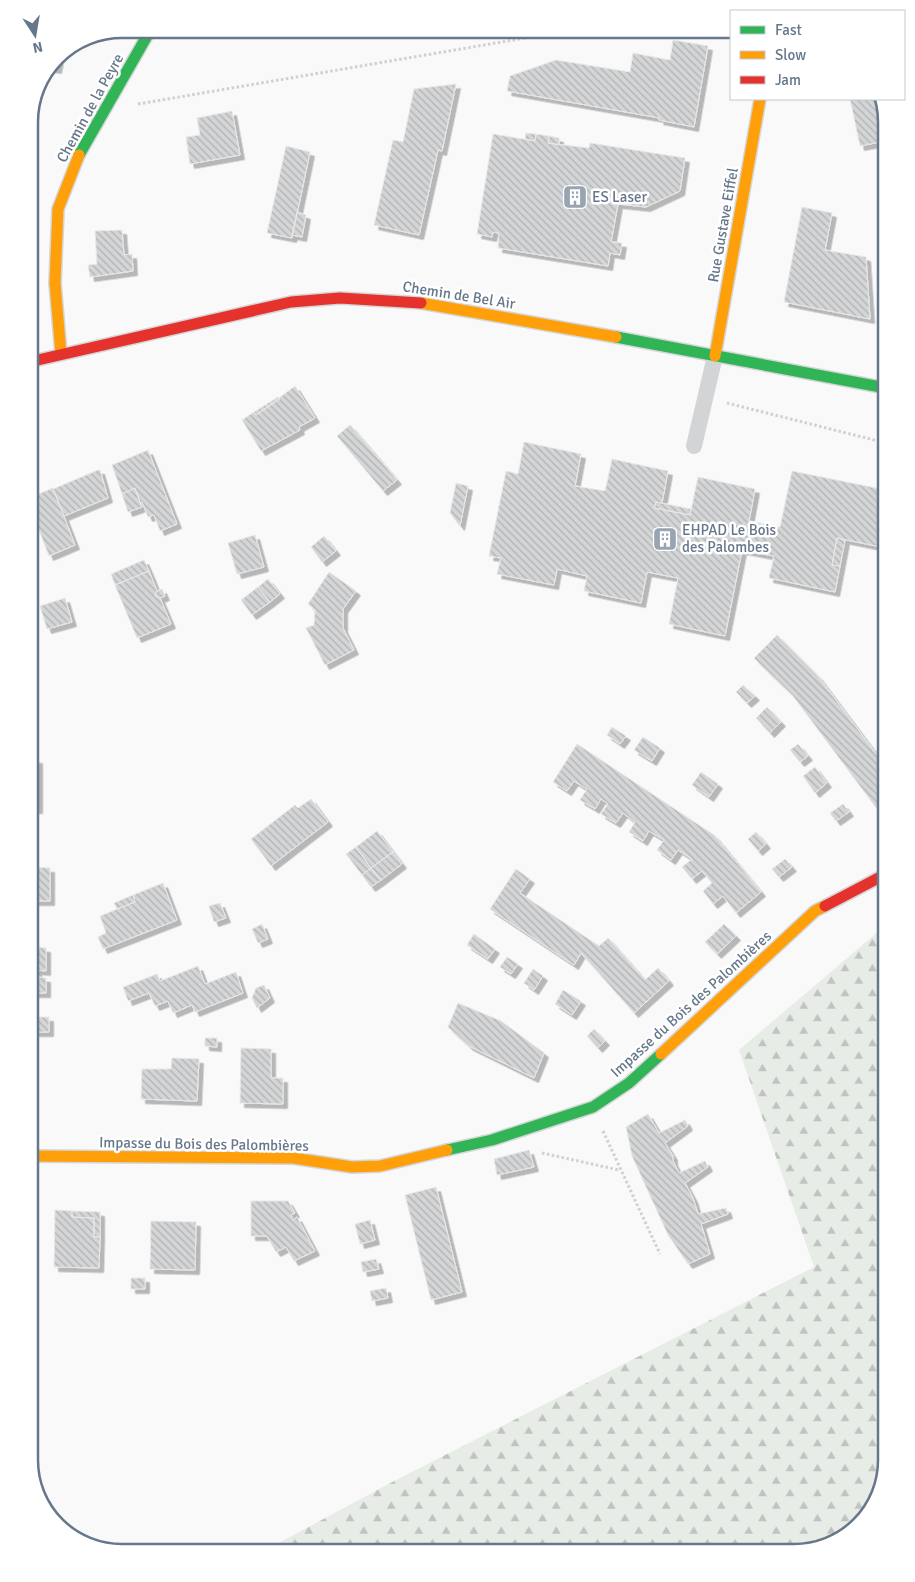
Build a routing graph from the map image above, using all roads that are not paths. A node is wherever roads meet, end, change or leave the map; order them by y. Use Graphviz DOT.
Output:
graph roads {
  1 [pos="146,38"];
  2 [pos="760,100"];
  3 [pos="61,354"];
  4 [pos="716,356"];
  5 [pos="38,360"];
  6 [pos="878,386"];
  7 [pos="694,446"];
  8 [pos="878,878"];
  9 [pos="38,1156"];
  1 -- 3 [label="street, Chemin de la Peyre"];
  2 -- 4 [label="street, Rue Gustave Eiffel"];
  3 -- 4 [label="street, Chemin de Bel Air"];
  3 -- 5 [label="street, Chemin de Bel Air"];
  4 -- 6 [label="street, Chemin de Bel Air"];
  4 -- 7 [label="lane"];
  8 -- 9 [label="street, Impasse du Bois des Palombières"];
}
